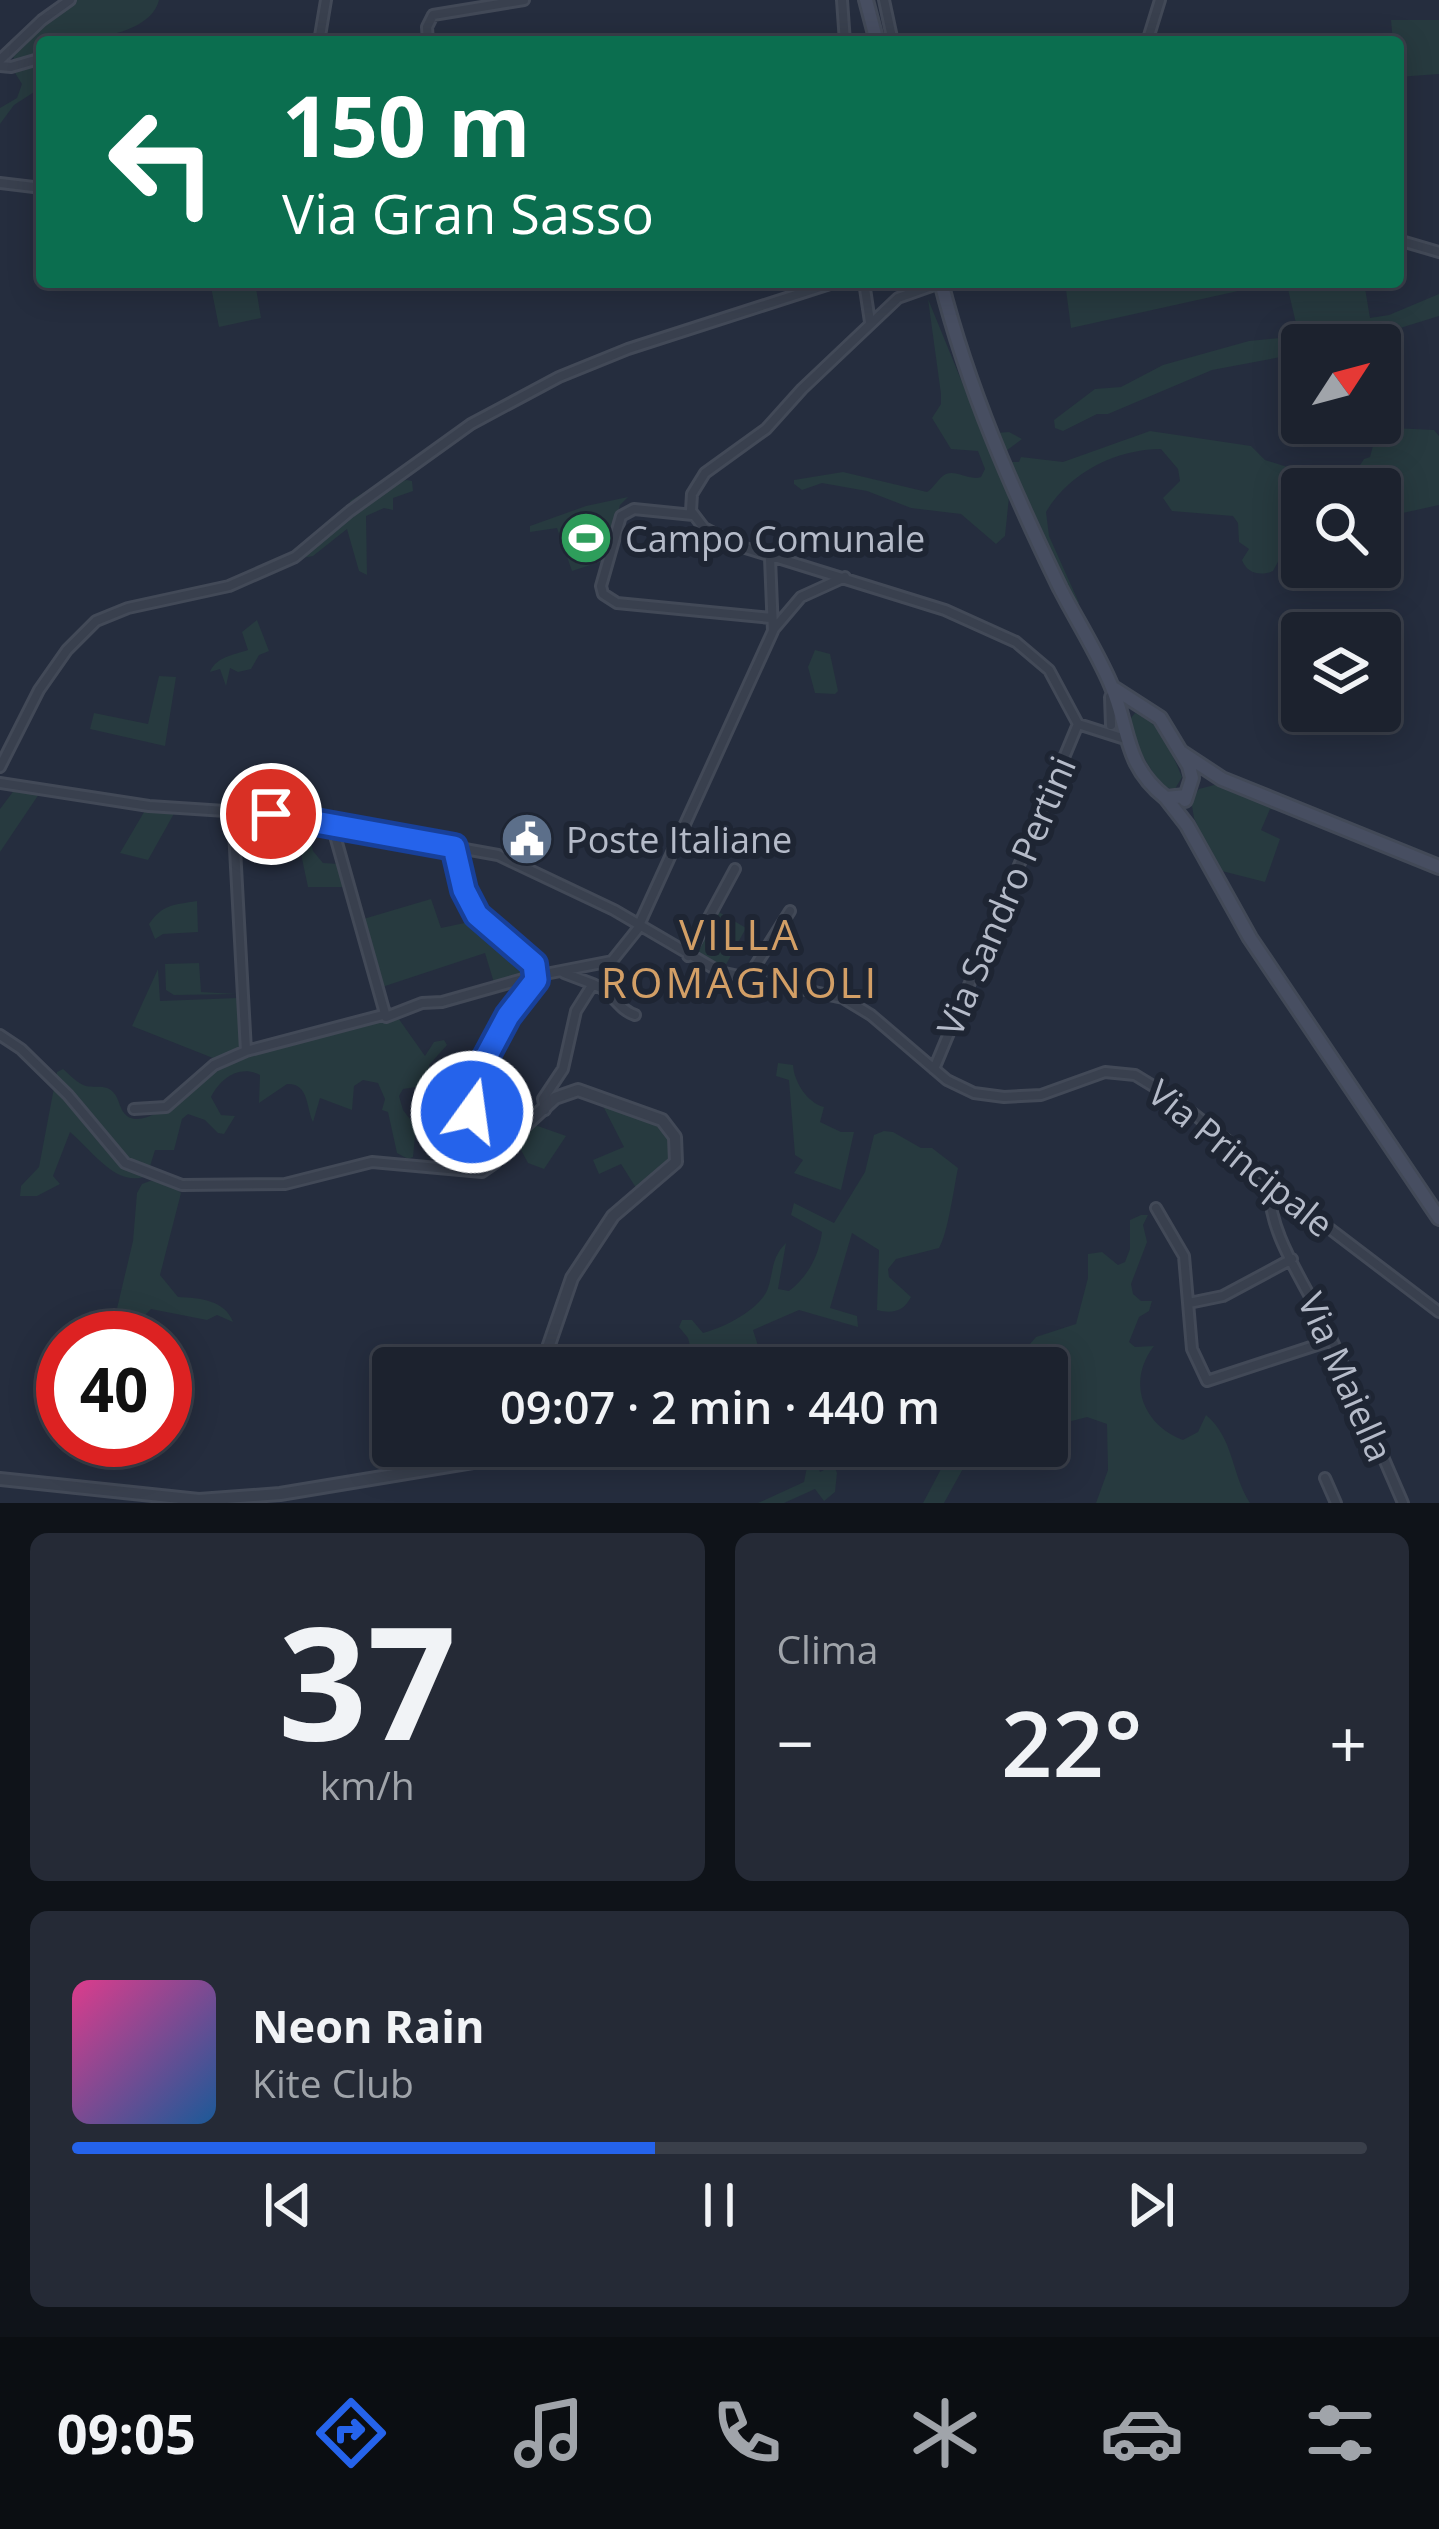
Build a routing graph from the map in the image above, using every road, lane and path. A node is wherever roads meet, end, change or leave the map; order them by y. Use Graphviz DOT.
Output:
graph roads {
  1 [pos="70,0"];
  2 [pos="326,0"];
  3 [pos="524,0"];
  4 [pos="842,0"];
  5 [pos="866,0"];
  6 [pos="884,0"];
  7 [pos="1160,0"];
  8 [pos="320,36"];
  9 [pos="428,36"];
  10 [pos="845,36"];
  11 [pos="875,36"];
  12 [pos="892,36"];
  13 [pos="1149,36"];
  14 [pos="36,60"];
  15 [pos="0,63"];
  16 [pos="0,183"];
  17 [pos="36,187"];
  18 [pos="1404,242"];
  19 [pos="1439,253"];
  20 [pos="817,288"];
  21 [pos="865,288"];
  22 [pos="926,288"];
  23 [pos="943,288"];
  24 [pos="871,324"];
  25 [pos="694,515"];
  26 [pos="770,558"];
  27 [pos="846,577"];
  28 [pos="771,618"];
  29 [pos="773,632"];
  30 [pos="1108,679"];
  31 [pos="1150,709"];
  32 [pos="1116,723"];
  33 [pos="1078,724"];
  34 [pos="1098,730"];
  35 [pos="1125,739"];
  36 [pos="1180,752"];
  37 [pos="0,766"];
  38 [pos="1222,779"];
  39 [pos="0,783"];
  40 [pos="1187,792"];
  41 [pos="1166,797"];
  42 [pos="233,812"];
  43 [pos="332,825"];
  44 [pos="1187,825"];
  45 [pos="454,847"];
  46 [pos="1439,867"];
  47 [pos="735,868"];
  48 [pos="790,910"];
  49 [pos="640,925"];
  50 [pos="688,956"];
  51 [pos="562,973"];
  52 [pos="538,975"];
  53 [pos="747,979"];
  54 [pos="593,984"];
  55 [pos="383,1015"];
  56 [pos="635,1015"];
  57 [pos="0,1035"];
  58 [pos="246,1051"];
  59 [pos="934,1069"];
  60 [pos="134,1109"];
  61 [pos="545,1111"];
  62 [pos="518,1132"];
  63 [pos="1271,1184"];
  64 [pos="1156,1208"];
  65 [pos="1439,1218"];
  66 [pos="1292,1259"];
  67 [pos="1189,1303"];
  68 [pos="1439,1312"];
  69 [pos="1332,1340"];
  70 [pos="548,1347"];
  71 [pos="444,1467"];
  72 [pos="1324,1478"];
  73 [pos="0,1479"];
  74 [pos="1336,1503"];
  75 [pos="1403,1503"];
  1 -- 15 [label="street"];
  2 -- 8 [label="street"];
  3 -- 9 [label="street"];
  4 -- 10 [label="street"];
  5 -- 11 [label="main road"];
  6 -- 12 [label="street"];
  7 -- 13 [label="street"];
  14 -- 15 [label="street"];
  16 -- 17 [label="street"];
  18 -- 19 [label="street"];
  20 -- 37 [label="street"];
  21 -- 24 [label="street"];
  22 -- 24 [label="street"];
  23 -- 30 [label="main road"];
  24 -- 25 [label="street"];
  25 -- 26 [label="street"];
  25 -- 28 [label="street"];
  26 -- 27 [label="street"];
  26 -- 28 [label="street"];
  27 -- 29 [label="street"];
  27 -- 33 [label="street"];
  28 -- 29 [label="street"];
  29 -- 49 [label="street"];
  30 -- 31 [label="main road"];
  30 -- 32 [label="main road"];
  31 -- 32 [label="main road"];
  31 -- 36 [label="main road"];
  32 -- 34 [label="street"];
  32 -- 35 [label="main road"];
  33 -- 34 [label="street"];
  33 -- 59 [label="street, Via Sandro Pertini"];
  34 -- 35 [label="street"];
  35 -- 41 [label="main road"];
  36 -- 38 [label="main road"];
  36 -- 40 [label="main road"];
  38 -- 40 [label="main road"];
  38 -- 46 [label="main road"];
  39 -- 42 [label="street, Via Principale"];
  40 -- 41 [label="main road"];
  40 -- 44 [label="main road"];
  41 -- 44 [label="main road"];
  42 -- 43 [label="street, Via Principale"];
  42 -- 58 [label="street"];
  43 -- 45 [label="street, Via Principale"];
  43 -- 55 [label="street"];
  44 -- 65 [label="main road"];
  45 -- 49 [label="street, Via Principale"];
  45 -- 52 [label="street"];
  47 -- 50 [label="street"];
  48 -- 53 [label="street"];
  49 -- 50 [label="street, Via Principale"];
  49 -- 51 [label="street"];
  50 -- 53 [label="street, Via Principale"];
  51 -- 52 [label="street"];
  51 -- 54 [label="street"];
  52 -- 55 [label="street"];
  52 -- 62 [label="street"];
  53 -- 59 [label="street, Via Principale"];
  54 -- 56 [label="street"];
  54 -- 61 [label="street"];
  55 -- 58 [label="street"];
  57 -- 62 [label="street"];
  58 -- 60 [label="street"];
  59 -- 63 [label="street, Via Principale"];
  61 -- 62 [label="street"];
  61 -- 70 [label="street"];
  63 -- 66 [label="street, Via Maiella"];
  63 -- 68 [label="street, Via Principale"];
  64 -- 67 [label="street"];
  66 -- 67 [label="street"];
  66 -- 69 [label="street, Via Maiella"];
  67 -- 69 [label="street"];
  69 -- 75 [label="street, Via Maiella"];
  71 -- 73 [label="street"];
  72 -- 74 [label="street"];
}
